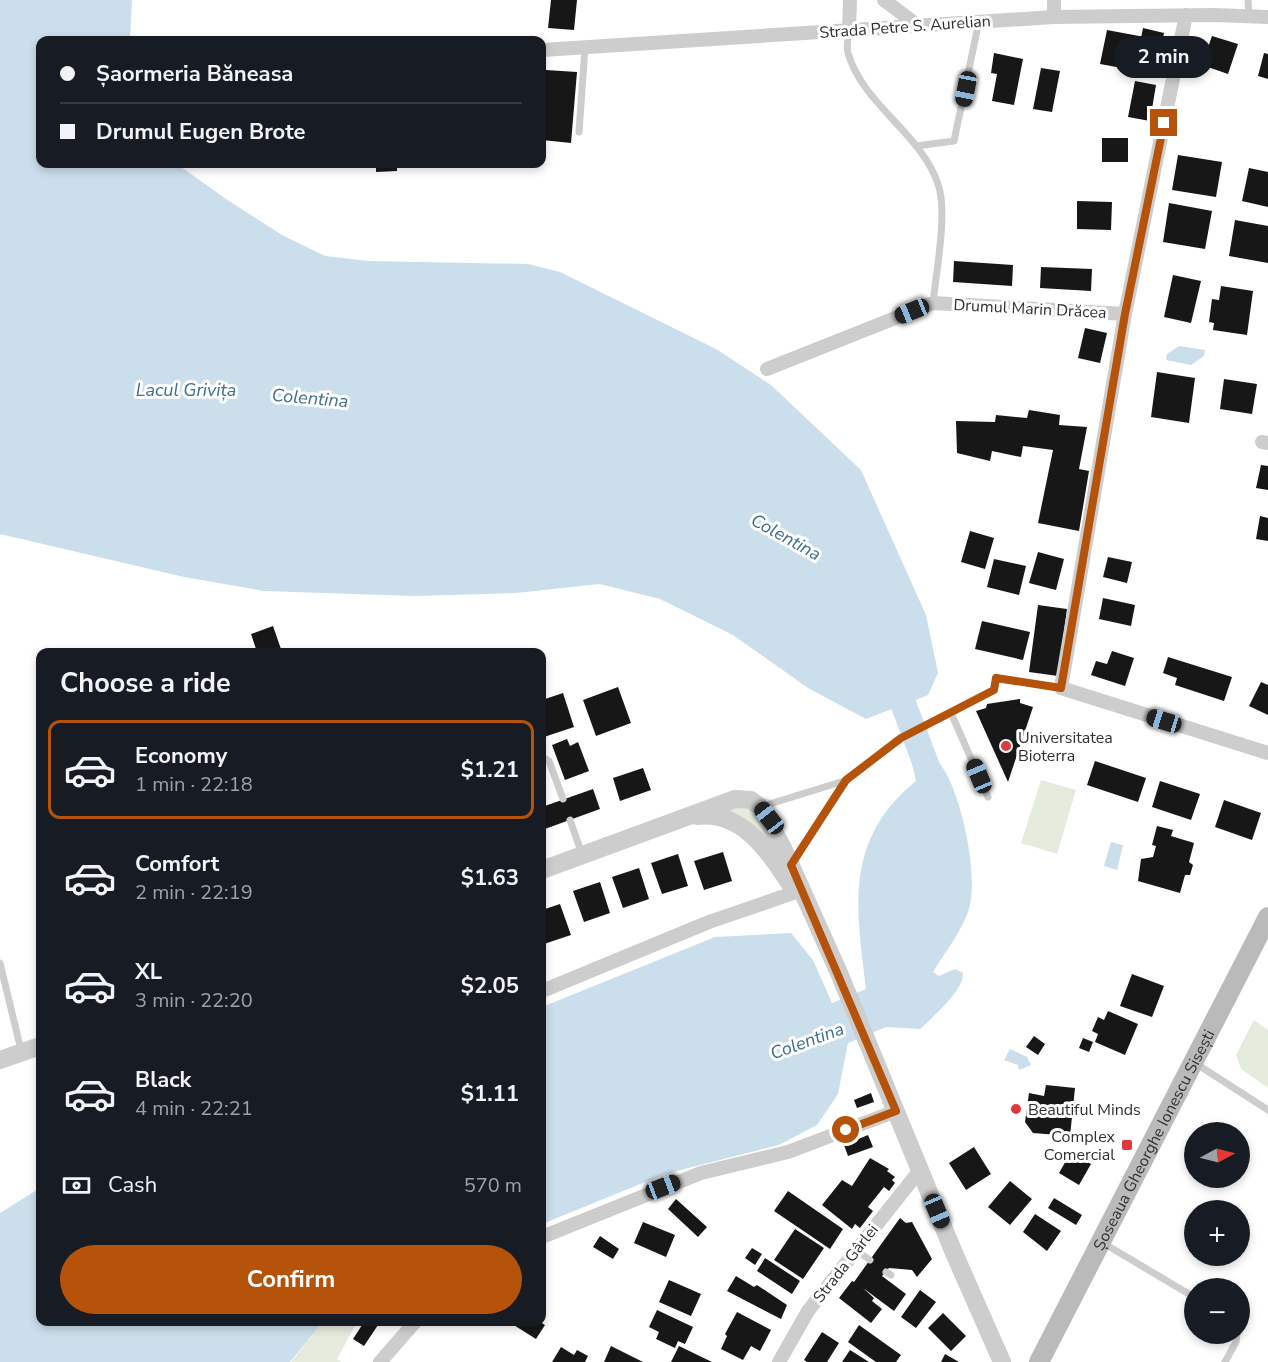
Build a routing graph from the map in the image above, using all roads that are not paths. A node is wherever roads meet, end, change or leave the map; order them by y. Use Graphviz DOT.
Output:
graph roads {
  1 [pos="850,0"];
  2 [pos="884,0"];
  3 [pos="1054,0"];
  4 [pos="1248,0"];
  5 [pos="1186,15"];
  6 [pos="1249,16"];
  7 [pos="1054,17"];
  8 [pos="1268,17"];
  9 [pos="979,21"];
  10 [pos="917,25"];
  11 [pos="849,30"];
  12 [pos="585,47"];
  13 [pos="546,50"];
  14 [pos="579,132"];
  15 [pos="916,146"];
  16 [pos="933,303"];
  17 [pos="1125,314"];
  18 [pos="767,369"];
  19 [pos="1061,688"];
  20 [pos="951,713"];
  21 [pos="1268,753"];
  22 [pos="546,759"];
  23 [pos="846,780"];
  24 [pos="988,797"];
  25 [pos="563,800"];
  26 [pos="760,807"];
  27 [pos="689,818"];
  28 [pos="570,820"];
  29 [pos="582,855"];
  30 [pos="791,865"];
  31 [pos="546,868"];
  32 [pos="796,892"];
  33 [pos="1268,917"];
  34 [pos="818,925"];
  35 [pos="0,963"];
  36 [pos="546,989"];
  37 [pos="36,1048"];
  38 [pos="22,1053"];
  39 [pos="0,1060"];
  40 [pos="1195,1063"];
  41 [pos="1268,1110"];
  42 [pos="896,1111"];
  43 [pos="920,1170"];
  44 [pos="546,1236"];
  45 [pos="1101,1242"];
  46 [pos="856,1250"];
  47 [pos="870,1260"];
  48 [pos="1184,1291"];
  49 [pos="412,1326"];
  50 [pos="1235,1344"];
  51 [pos="380,1362"];
  52 [pos="779,1362"];
  53 [pos="1002,1362"];
  54 [pos="1039,1362"];
  55 [pos="1225,1362"];
  1 -- 11 [label="street"];
  2 -- 10 [label="street"];
  3 -- 7 [label="street"];
  4 -- 6 [label="lane"];
  5 -- 6 [label="street, Strada Petre S. Aurelian"];
  5 -- 7 [label="street, Strada Petre S. Aurelian"];
  5 -- 17 [label="street"];
  6 -- 8 [label="street, Strada Petre S. Aurelian"];
  7 -- 9 [label="street, Strada Petre S. Aurelian"];
  9 -- 10 [label="street, Strada Petre S. Aurelian"];
  9 -- 15 [label="lane"];
  10 -- 11 [label="street, Strada Petre S. Aurelian"];
  11 -- 12 [label="street, Strada Petre S. Aurelian"];
  11 -- 15 [label="lane"];
  12 -- 13 [label="street, Strada Petre S. Aurelian"];
  12 -- 14 [label="lane"];
  15 -- 16 [label="lane"];
  16 -- 17 [label="street, Drumul Marin Drăcea"];
  16 -- 18 [label="street, Drumul Marin Drăcea"];
  17 -- 19 [label="street"];
  19 -- 20 [label="lane"];
  19 -- 21 [label="street"];
  20 -- 23 [label="lane"];
  20 -- 24 [label="lane"];
  22 -- 25 [label="lane"];
  23 -- 26 [label="lane"];
  23 -- 30 [label="lane"];
  26 -- 27 [label="street"];
  26 -- 30 [label="street"];
  27 -- 29 [label="street"];
  27 -- 32 [label="street"];
  28 -- 29 [label="lane"];
  29 -- 31 [label="street"];
  30 -- 34 [label="street"];
  32 -- 34 [label="street"];
  32 -- 36 [label="street"];
  33 -- 40 [label="main road, Șoseaua Gheorghe Ionescu Sisești"];
  34 -- 42 [label="street"];
  35 -- 38 [label="lane"];
  37 -- 38 [label="street"];
  38 -- 39 [label="street"];
  40 -- 41 [label="lane"];
  40 -- 45 [label="main road, Șoseaua Gheorghe Ionescu Sisești"];
  42 -- 43 [label="street"];
  42 -- 44 [label="street"];
  43 -- 46 [label="street, Strada Gârlei"];
  43 -- 53 [label="street"];
  45 -- 48 [label="lane"];
  45 -- 54 [label="main road, Șoseaua Gheorghe Ionescu Sisești"];
  46 -- 47 [label="lane"];
  46 -- 52 [label="street, Strada Gârlei"];
  49 -- 51 [label="street"];
  50 -- 55 [label="lane"];
}
